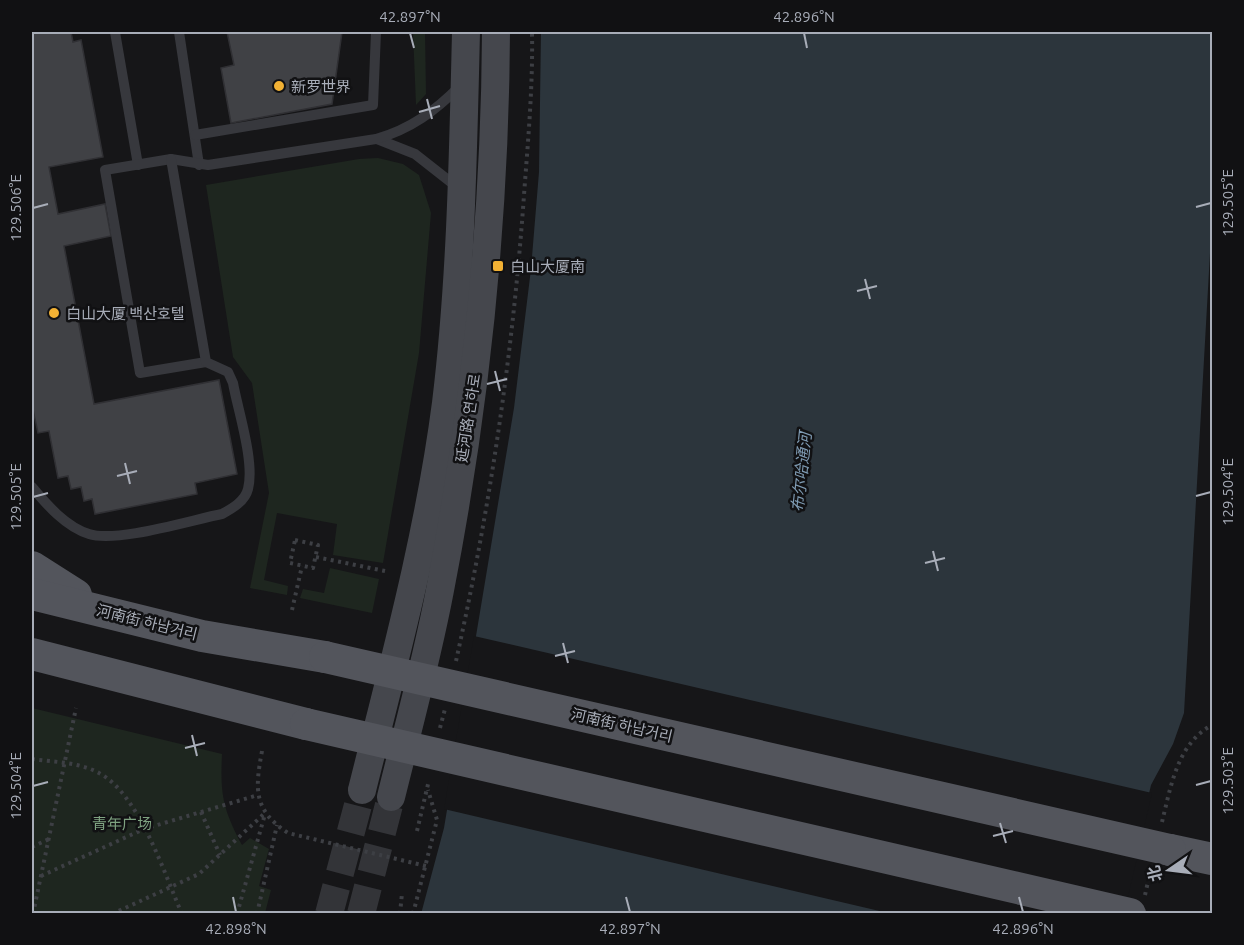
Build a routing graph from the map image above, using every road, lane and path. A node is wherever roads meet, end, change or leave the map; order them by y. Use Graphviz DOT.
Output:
graph roads {
  1 [pos="116,32"];
  2 [pos="179,32"];
  3 [pos="376,32"];
  4 [pos="466,32"];
  5 [pos="496,32"];
  6 [pos="465,82"];
  7 [pos="195,135"];
  8 [pos="376,139"];
  9 [pos="171,159"];
  10 [pos="138,165"];
  11 [pos="199,165"];
  12 [pos="462,191"];
  13 [pos="206,362"];
  14 [pos="32,487"];
  15 [pos="316,557"];
  16 [pos="302,566"];
  17 [pos="32,567"];
  18 [pos="385,571"];
  19 [pos="32,594"];
  20 [pos="292,610"];
  21 [pos="103,611"];
  22 [pos="32,654"];
  23 [pos="76,708"];
  24 [pos="1212,725"];
  25 [pos="262,752"];
  26 [pos="32,759"];
  27 [pos="65,763"];
  28 [pos="427,788"];
  29 [pos="363,790"];
  30 [pos="258,795"];
  31 [pos="391,797"];
  32 [pos="201,812"];
  33 [pos="265,813"];
  34 [pos="277,825"];
  35 [pos="144,829"];
  36 [pos="48,839"];
  37 [pos="32,847"];
  38 [pos="1161,850"];
  39 [pos="220,855"];
  40 [pos="1212,859"];
  41 [pos="426,866"];
  42 [pos="41,876"];
  43 [pos="170,887"];
  44 [pos="402,893"];
  45 [pos="1137,908"];
  46 [pos="258,913"];
  47 [pos="33,914"];
  48 [pos="112,914"];
  49 [pos="182,914"];
  50 [pos="237,914"];
  51 [pos="400,914"];
  52 [pos="413,914"];
  1 -- 10 [label="lane"];
  2 -- 7 [label="lane"];
  3 -- 7 [label="lane"];
  4 -- 6 [label="main road, 延河路 연하로"];
  5 -- 31 [label="main road, 延河路 연하로"];
  6 -- 8 [label="lane"];
  6 -- 12 [label="main road, 延河路 연하로"];
  7 -- 11 [label="lane"];
  8 -- 11 [label="lane"];
  8 -- 12 [label="lane"];
  9 -- 10 [label="lane"];
  9 -- 11 [label="lane"];
  9 -- 13 [label="lane"];
  10 -- 13 [label="lane"];
  12 -- 29 [label="main road, 延河路 연하로"];
  13 -- 14 [label="lane"];
  15 -- 16 [label="path"];
  15 -- 16 [label="path"];
  15 -- 18 [label="path"];
  16 -- 20 [label="path"];
  17 -- 21 [label="main road"];
  19 -- 21 [label="main road, 河南街 하남거리"];
  21 -- 38 [label="main road, 河南街 하남거리, bridge"];
  22 -- 45 [label="main road, bridge"];
  23 -- 27 [label="path"];
  24 -- 38 [label="path"];
  25 -- 30 [label="path"];
  26 -- 27 [label="path"];
  27 -- 35 [label="path"];
  27 -- 36 [label="path"];
  28 -- 41 [label="path"];
  30 -- 32 [label="path"];
  30 -- 33 [label="path"];
  32 -- 35 [label="path"];
  32 -- 39 [label="path"];
  33 -- 34 [label="path"];
  33 -- 39 [label="path"];
  33 -- 50 [label="path"];
  34 -- 41 [label="path"];
  34 -- 46 [label="path"];
  35 -- 42 [label="path"];
  35 -- 43 [label="path"];
  36 -- 37 [label="path"];
  36 -- 42 [label="path"];
  38 -- 40 [label="main road, 河南街 하남거리"];
  38 -- 45 [label="path"];
  39 -- 43 [label="path"];
  41 -- 52 [label="path"];
  42 -- 47 [label="path"];
  43 -- 48 [label="path"];
  43 -- 49 [label="path"];
  44 -- 51 [label="path"];
}
